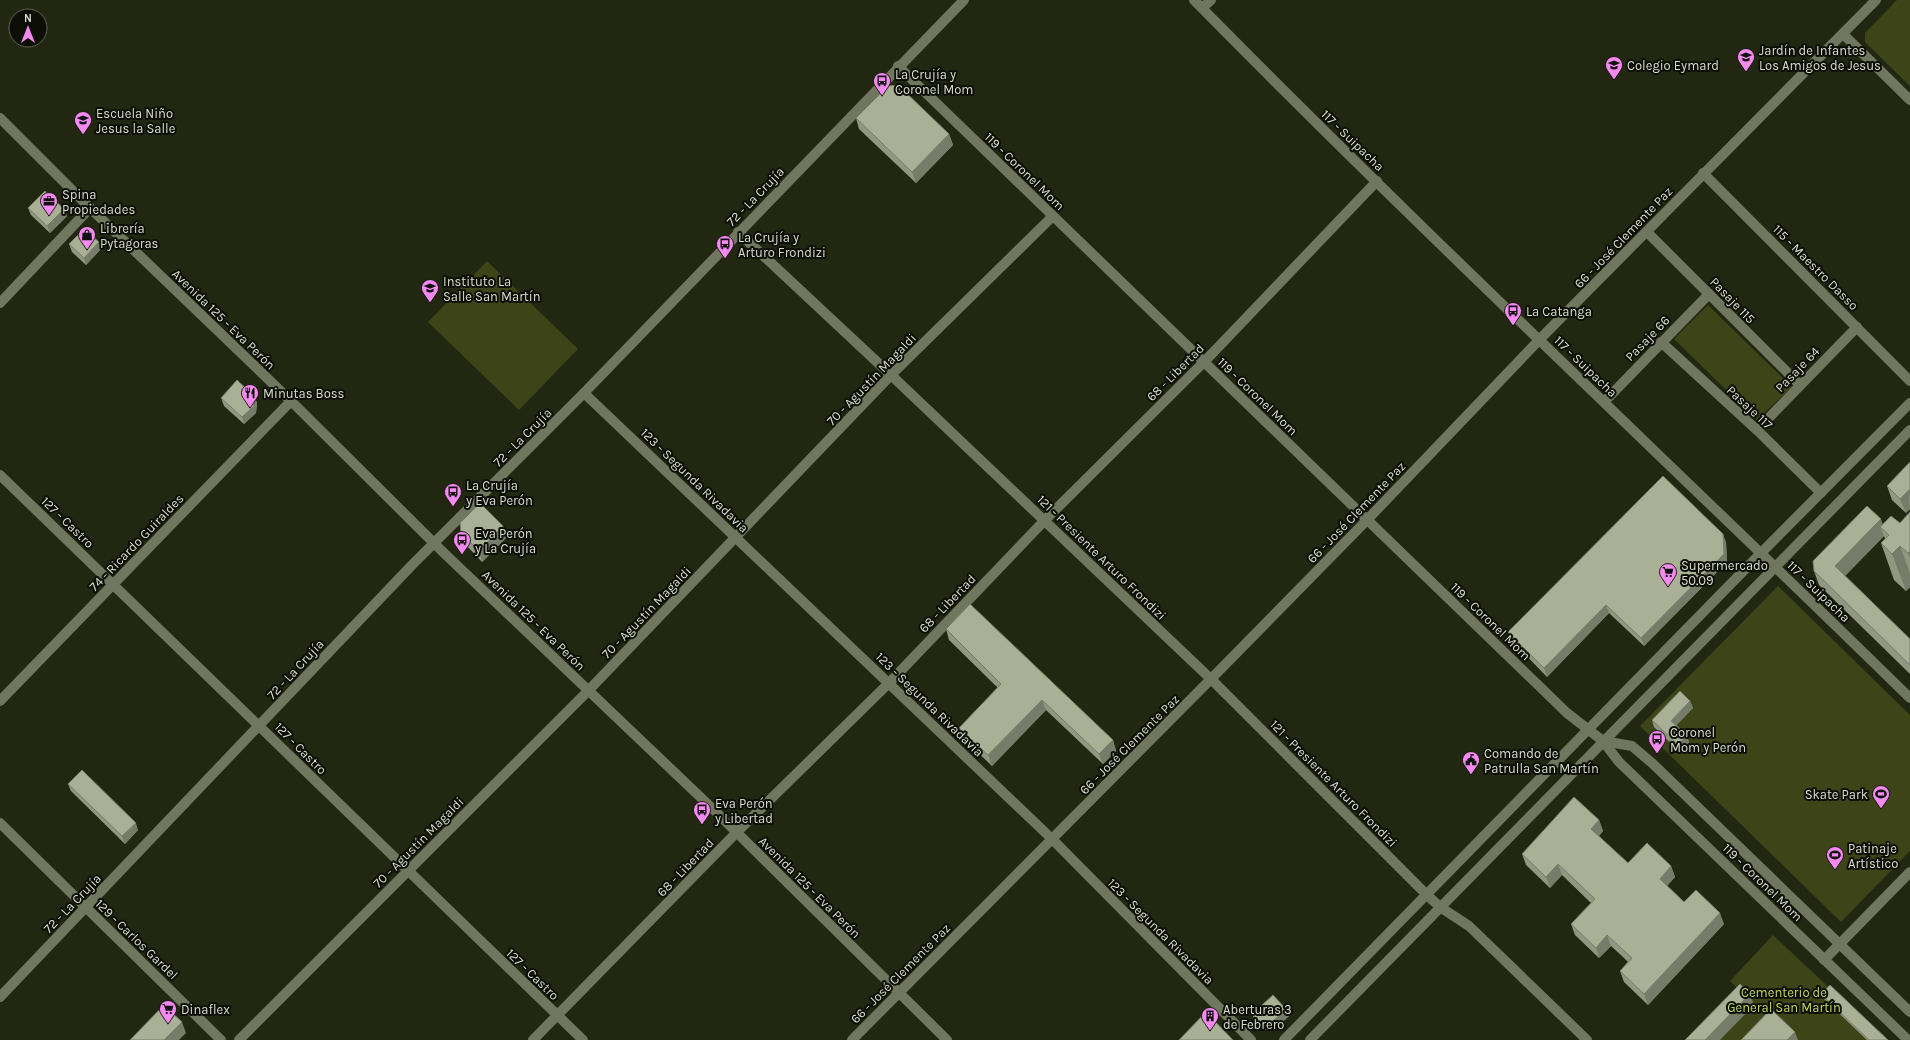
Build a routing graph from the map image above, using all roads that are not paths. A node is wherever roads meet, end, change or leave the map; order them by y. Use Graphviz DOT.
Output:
graph roads {
  1 [pos="964,0"];
  2 [pos="1194,0"];
  3 [pos="1210,0"];
  4 [pos="1876,0"];
  5 [pos="1202,8"];
  6 [pos="1843,34"];
  7 [pos="898,66"];
  8 [pos="1910,100"];
  9 [pos="0,118"];
  10 [pos="1703,173"];
  11 [pos="1377,181"];
  12 [pos="90,208"];
  13 [pos="1053,216"];
  14 [pos="738,232"];
  15 [pos="1647,232"];
  16 [pos="1710,294"];
  17 [pos="0,303"];
  18 [pos="1857,327"];
  19 [pos="1540,340"];
  20 [pos="1661,342"];
  21 [pos="1205,361"];
  22 [pos="891,375"];
  23 [pos="1910,381"];
  24 [pos="1800,385"];
  25 [pos="584,393"];
  26 [pos="291,401"];
  27 [pos="1604,402"];
  28 [pos="1910,403"];
  29 [pos="1757,430"];
  30 [pos="1910,430"];
  31 [pos="0,475"];
  32 [pos="1821,493"];
  33 [pos="1045,520"];
  34 [pos="1367,520"];
  35 [pos="736,538"];
  36 [pos="433,543"];
  37 [pos="1761,553"];
  38 [pos="1775,566"];
  39 [pos="113,583"];
  40 [pos="1211,679"];
  41 [pos="890,682"];
  42 [pos="588,691"];
  43 [pos="1910,698"];
  44 [pos="0,701"];
  45 [pos="260,726"];
  46 [pos="1588,731"];
  47 [pos="1603,741"];
  48 [pos="0,824"];
  49 [pos="736,833"];
  50 [pos="1052,839"];
  51 [pos="408,871"];
  52 [pos="1910,872"];
  53 [pos="1427,895"];
  54 [pos="86,907"];
  55 [pos="1440,908"];
  56 [pos="1840,944"];
  57 [pos="1824,960"];
  58 [pos="898,992"];
  59 [pos="0,997"];
  60 [pos="1910,1012"];
  61 [pos="557,1015"];
  62 [pos="221,1040"];
  63 [pos="239,1040"];
  64 [pos="533,1040"];
  65 [pos="583,1040"];
  66 [pos="852,1040"];
  67 [pos="947,1040"];
  68 [pos="1251,1040"];
  69 [pos="1284,1040"];
  70 [pos="1310,1040"];
  71 [pos="1587,1040"];
  72 [pos="1908,1040"];
  1 -- 7 [label="street, 72 - La Crujía"];
  2 -- 5 [label="street, 117 - Suipacha"];
  3 -- 5 [label="street"];
  4 -- 6 [label="street, 66 - José Clemente Paz"];
  5 -- 11 [label="street, 117 - Suipacha"];
  6 -- 8 [label="street"];
  6 -- 10 [label="street, 66 - José Clemente Paz"];
  7 -- 13 [label="street, 119 - Coronel Mom"];
  7 -- 14 [label="street, 72 - La Crujía"];
  9 -- 12 [label="street, Avenida 125 - Eva Perón"];
  10 -- 15 [label="street, 66 - José Clemente Paz"];
  10 -- 18 [label="street, 115 - Maestro Dasso"];
  11 -- 19 [label="street, 117 - Suipacha"];
  11 -- 21 [label="street, 68 - Libertad"];
  12 -- 17 [label="street"];
  12 -- 26 [label="street, Avenida 125 - Eva Perón"];
  13 -- 21 [label="street, 119 - Coronel Mom"];
  13 -- 22 [label="street, 70 - Agustín Magaldi"];
  14 -- 22 [label="street, 121 - Presiente Arturo Frondizi"];
  14 -- 25 [label="street, 72 - La Crujía"];
  15 -- 16 [label="street, Pasaje 115"];
  15 -- 19 [label="street, 66 - José Clemente Paz"];
  16 -- 20 [label="street, Pasaje 66"];
  16 -- 24 [label="street, Pasaje 115"];
  18 -- 23 [label="street, 115 - Maestro Dasso"];
  18 -- 24 [label="street, Pasaje 64"];
  19 -- 27 [label="street, 117 - Suipacha"];
  19 -- 34 [label="street, 66 - José Clemente Paz"];
  20 -- 27 [label="street, Pasaje 66"];
  20 -- 29 [label="street, Pasaje 117"];
  21 -- 33 [label="street, 68 - Libertad"];
  21 -- 34 [label="street, 119 - Coronel Mom"];
  22 -- 33 [label="street, 121 - Presiente Arturo Frondizi"];
  22 -- 35 [label="street, 70 - Agustín Magaldi"];
  24 -- 29 [label="street, Pasaje 64"];
  25 -- 35 [label="street, 123 - Segunda Rivadavia"];
  25 -- 36 [label="street, 72 - La Crujía"];
  26 -- 36 [label="street, Avenida 125 - Eva Perón"];
  26 -- 39 [label="street, 74 - Ricardo Guiraldes"];
  27 -- 37 [label="street, 117 - Suipacha"];
  28 -- 32 [label="street"];
  29 -- 32 [label="street, Pasaje 117"];
  30 -- 38 [label="street"];
  31 -- 39 [label="street, 127 - Castro"];
  32 -- 37 [label="street"];
  33 -- 40 [label="street, 121 - Presiente Arturo Frondizi"];
  33 -- 41 [label="street, 68 - Libertad"];
  34 -- 40 [label="street, 66 - José Clemente Paz"];
  34 -- 46 [label="street, 119 - Coronel Mom"];
  35 -- 41 [label="street, 123 - Segunda Rivadavia"];
  35 -- 42 [label="street, 70 - Agustín Magaldi"];
  36 -- 42 [label="street, Avenida 125 - Eva Perón"];
  36 -- 45 [label="street, 72 - La Crujía"];
  37 -- 38 [label="street, 117 - Suipacha"];
  37 -- 46 [label="street"];
  38 -- 43 [label="street, 117 - Suipacha"];
  38 -- 47 [label="street"];
  39 -- 44 [label="street, 74 - Ricardo Guiraldes"];
  39 -- 45 [label="street, 127 - Castro"];
  40 -- 50 [label="street, 66 - José Clemente Paz"];
  40 -- 53 [label="street, 121 - Presiente Arturo Frondizi"];
  41 -- 49 [label="street, 68 - Libertad"];
  41 -- 50 [label="street, 123 - Segunda Rivadavia"];
  42 -- 49 [label="street, Avenida 125 - Eva Perón"];
  42 -- 51 [label="street, 70 - Agustín Magaldi"];
  45 -- 51 [label="street, 127 - Castro"];
  45 -- 54 [label="street, 72 - La Crujía"];
  46 -- 47 [label="street, 119 - Coronel Mom"];
  46 -- 53 [label="street"];
  47 -- 55 [label="street"];
  47 -- 56 [label="street, 119 - Coronel Mom"];
  47 -- 57 [label="street, 119 - Coronel Mom"];
  48 -- 54 [label="street, 129 - Carlos Gardel"];
  49 -- 58 [label="street, Avenida 125 - Eva Perón"];
  49 -- 61 [label="street, 68 - Libertad"];
  50 -- 58 [label="street, 66 - José Clemente Paz"];
  50 -- 68 [label="street, 123 - Segunda Rivadavia"];
  51 -- 61 [label="street, 127 - Castro"];
  51 -- 63 [label="street, 70 - Agustín Magaldi"];
  52 -- 56 [label="street"];
  53 -- 55 [label="street, 121 - Presiente Arturo Frondizi"];
  53 -- 69 [label="street"];
  54 -- 59 [label="street, 72 - La Crujía"];
  54 -- 62 [label="street, 129 - Carlos Gardel"];
  55 -- 70 [label="street"];
  55 -- 71 [label="street, 121 - Presiente Arturo Frondizi"];
  56 -- 57 [label="street"];
  56 -- 60 [label="street, 119 - Coronel Mom"];
  57 -- 72 [label="street, 119 - Coronel Mom"];
  58 -- 66 [label="street, 66 - José Clemente Paz"];
  58 -- 67 [label="street, Avenida 125 - Eva Perón"];
  61 -- 64 [label="street, 68 - Libertad"];
  61 -- 65 [label="street, 127 - Castro"];
}
